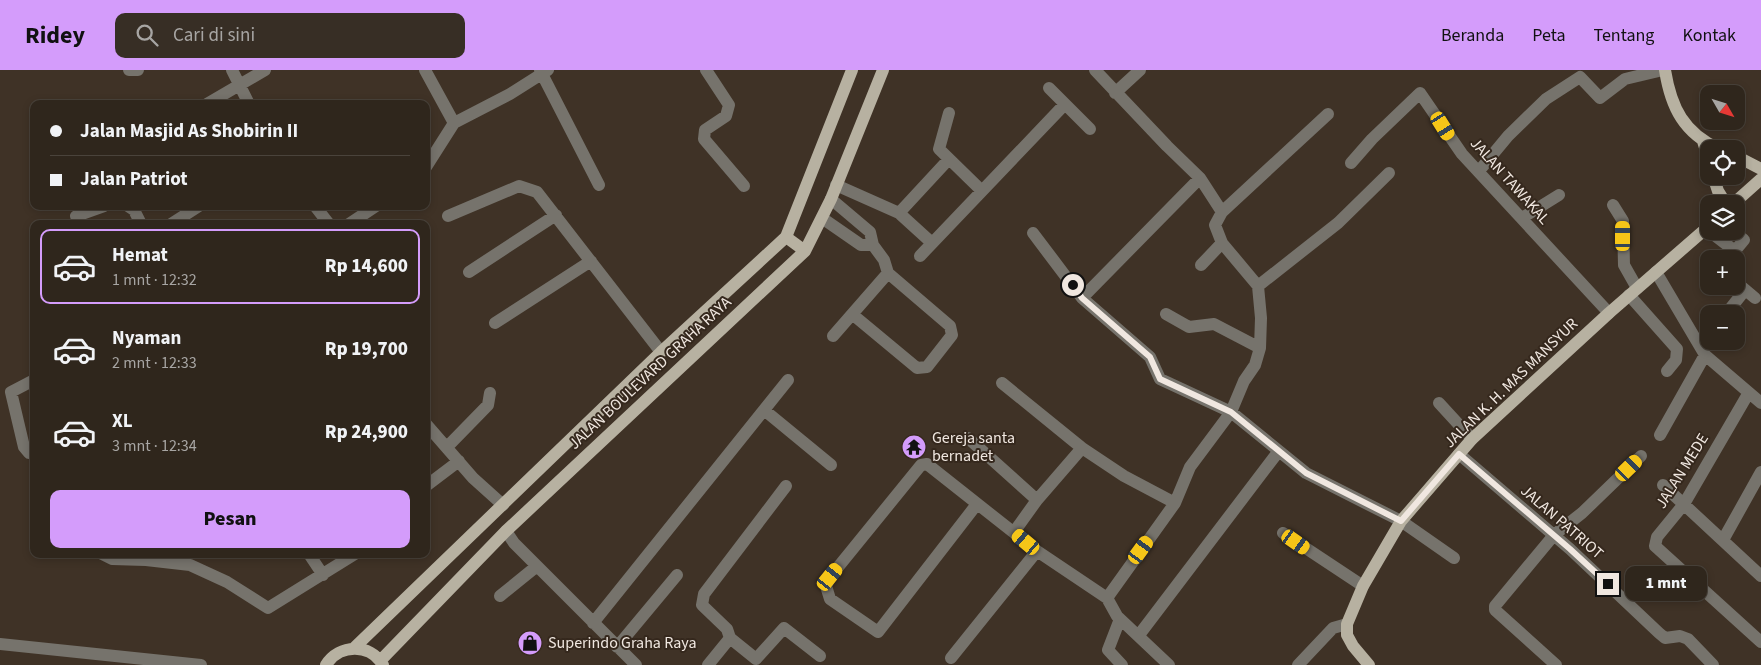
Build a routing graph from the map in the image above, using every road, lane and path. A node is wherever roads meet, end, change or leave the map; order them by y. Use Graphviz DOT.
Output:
graph roads {
  1 [pos="232,70"];
  2 [pos="264,70"];
  3 [pos="425,70"];
  4 [pos="706,70"];
  5 [pos="883,70"];
  6 [pos="1095,70"];
  7 [pos="1140,70"];
  8 [pos="1664,70"];
  9 [pos="543,71"];
  10 [pos="849,71"];
  11 [pos="238,84"];
  12 [pos="1049,88"];
  13 [pos="1115,93"];
  14 [pos="213,100"];
  15 [pos="247,100"];
  16 [pos="1065,104"];
  17 [pos="949,113"];
  18 [pos="1328,114"];
  19 [pos="454,123"];
  20 [pos="1090,129"];
  21 [pos="1702,140"];
  22 [pos="949,159"];
  23 [pos="430,161"];
  24 [pos="1745,161"];
  25 [pos="1352,163"];
  26 [pos="1761,169"];
  27 [pos="1479,171"];
  28 [pos="1389,173"];
  29 [pos="1200,178"];
  30 [pos="1761,179"];
  31 [pos="598,185"];
  32 [pos="836,185"];
  33 [pos="744,186"];
  34 [pos="982,190"];
  35 [pos="1559,195"];
  36 [pos="1743,195"];
  37 [pos="831,199"];
  38 [pos="1614,204"];
  39 [pos="92,210"];
  40 [pos="193,210"];
  41 [pos="318,210"];
  42 [pos="370,210"];
  43 [pos="1222,212"];
  44 [pos="899,213"];
  45 [pos="76,215"];
  46 [pos="556,215"];
  47 [pos="448,216"];
  48 [pos="822,218"];
  49 [pos="1522,218"];
  50 [pos="177,220"];
  51 [pos="326,220"];
  52 [pos="355,220"];
  53 [pos="1033,233"];
  54 [pos="1700,236"];
  55 [pos="786,237"];
  56 [pos="1718,240"];
  57 [pos="1744,240"];
  58 [pos="932,243"];
  59 [pos="1222,243"];
  60 [pos="867,245"];
  61 [pos="1727,250"];
  62 [pos="1735,250"];
  63 [pos="805,251"];
  64 [pos="920,256"];
  65 [pos="592,262"];
  66 [pos="1201,265"];
  67 [pos="469,272"];
  68 [pos="1656,272"];
  69 [pos="888,273"];
  70 [pos="1258,286"];
  71 [pos="1633,292"];
  72 [pos="1741,295"];
  73 [pos="1082,298"];
  74 [pos="1733,305"];
  75 [pos="1608,313"];
  76 [pos="852,314"];
  77 [pos="1166,314"];
  78 [pos="495,323"];
  79 [pos="833,336"];
  80 [pos="1260,348"];
  81 [pos="661,352"];
  82 [pos="1705,355"];
  83 [pos="1667,371"];
  84 [pos="788,380"];
  85 [pos="30,382"];
  86 [pos="1002,382"];
  87 [pos="490,392"];
  88 [pos="1748,394"];
  89 [pos="1761,403"];
  90 [pos="1439,404"];
  91 [pos="764,410"];
  92 [pos="1231,412"];
  93 [pos="430,428"];
  94 [pos="1660,435"];
  95 [pos="968,438"];
  96 [pos="1472,439"];
  97 [pos="447,447"];
  98 [pos="1082,448"];
  99 [pos="30,452"];
  100 [pos="1278,452"];
  101 [pos="1459,454"];
  102 [pos="1641,456"];
  103 [pos="459,461"];
  104 [pos="831,465"];
  105 [pos="1761,472"];
  106 [pos="430,483"];
  107 [pos="1663,484"];
  108 [pos="786,486"];
  109 [pos="1037,500"];
  110 [pos="1175,503"];
  111 [pos="976,504"];
  112 [pos="1684,504"];
  113 [pos="503,505"];
  114 [pos="1401,521"];
  115 [pos="506,531"];
  116 [pos="1014,532"];
  117 [pos="1283,533"];
  118 [pos="1554,535"];
  119 [pos="1723,540"];
  120 [pos="1037,551"];
  121 [pos="110,558"];
  122 [pos="179,558"];
  123 [pos="312,558"];
  124 [pos="349,558"];
  125 [pos="1454,558"];
  126 [pos="537,566"];
  127 [pos="323,575"];
  128 [pos="677,576"];
  129 [pos="1761,576"];
  130 [pos="1363,586"];
  131 [pos="500,596"];
  132 [pos="1107,598"];
  133 [pos="1120,619"];
  134 [pos="594,623"];
  135 [pos="1346,624"];
  136 [pos="1139,635"];
  137 [pos="730,638"];
  138 [pos="1761,642"];
  139 [pos="0,644"];
  140 [pos="617,647"];
  141 [pos="354,648"];
  142 [pos="820,656"];
  143 [pos="951,658"];
  144 [pos="78,659"];
  145 [pos="759,662"];
  146 [pos="381,663"];
  147 [pos="201,665"];
  148 [pos="326,665"];
  149 [pos="636,665"];
  150 [pos="708,665"];
  151 [pos="1122,665"];
  152 [pos="1169,665"];
  153 [pos="1298,665"];
  154 [pos="1369,665"];
  155 [pos="1556,665"];
  156 [pos="1713,665"];
  1 -- 11 [label="street"];
  2 -- 11 [label="street"];
  3 -- 19 [label="street"];
  4 -- 33 [label="street"];
  5 -- 32 [label="main road, JALAN BOULEVARD GRAHA RAYA"];
  6 -- 13 [label="street"];
  7 -- 13 [label="street"];
  8 -- 21 [label="main road"];
  8 -- 27 [label="street"];
  9 -- 19 [label="street"];
  9 -- 31 [label="street"];
  10 -- 55 [label="main road, JALAN BOULEVARD GRAHA RAYA"];
  11 -- 14 [label="street"];
  11 -- 15 [label="street"];
  12 -- 16 [label="street"];
  13 -- 29 [label="street"];
  16 -- 20 [label="street"];
  16 -- 34 [label="street"];
  17 -- 22 [label="street"];
  18 -- 43 [label="street"];
  19 -- 23 [label="street"];
  22 -- 34 [label="street"];
  22 -- 44 [label="street"];
  24 -- 26 [label="main road"];
  25 -- 27 [label="street, JALAN TAWAKAL"];
  27 -- 49 [label="street, JALAN TAWAKAL"];
  28 -- 70 [label="street"];
  29 -- 43 [label="street"];
  29 -- 73 [label="street"];
  30 -- 36 [label="main road"];
  32 -- 37 [label="main road, JALAN BOULEVARD GRAHA RAYA"];
  32 -- 44 [label="street"];
  34 -- 58 [label="street"];
  35 -- 49 [label="street"];
  37 -- 48 [label="main road, JALAN BOULEVARD GRAHA RAYA"];
  37 -- 60 [label="street"];
  38 -- 71 [label="street"];
  39 -- 45 [label="street"];
  40 -- 50 [label="street"];
  41 -- 51 [label="street"];
  42 -- 52 [label="street"];
  43 -- 59 [label="street"];
  44 -- 58 [label="street"];
  46 -- 47 [label="street"];
  46 -- 65 [label="street"];
  46 -- 67 [label="street"];
  48 -- 60 [label="street"];
  48 -- 63 [label="main road, JALAN BOULEVARD GRAHA RAYA"];
  49 -- 75 [label="street, JALAN TAWAKAL"];
  53 -- 73 [label="street"];
  54 -- 68 [label="main road, JALAN K. H. MAS MANSYUR"];
  55 -- 63 [label="main road"];
  55 -- 81 [label="main road, JALAN BOULEVARD GRAHA RAYA"];
  56 -- 61 [label="street"];
  57 -- 62 [label="street"];
  58 -- 64 [label="street"];
  59 -- 66 [label="street"];
  59 -- 70 [label="street"];
  60 -- 69 [label="street"];
  63 -- 115 [label="main road, JALAN BOULEVARD GRAHA RAYA"];
  65 -- 78 [label="street"];
  65 -- 81 [label="street"];
  68 -- 71 [label="main road, JALAN K. H. MAS MANSYUR"];
  68 -- 82 [label="street"];
  69 -- 76 [label="street"];
  69 -- 76 [label="street"];
  70 -- 80 [label="street"];
  71 -- 75 [label="main road, JALAN K. H. MAS MANSYUR"];
  71 -- 83 [label="street"];
  72 -- 74 [label="street"];
  73 -- 92 [label="street"];
  75 -- 96 [label="main road, JALAN K. H. MAS MANSYUR"];
  76 -- 79 [label="street"];
  77 -- 80 [label="street"];
  80 -- 92 [label="street"];
  81 -- 113 [label="main road, JALAN BOULEVARD GRAHA RAYA"];
  82 -- 88 [label="street"];
  82 -- 94 [label="street"];
  84 -- 91 [label="street"];
  85 -- 99 [label="street"];
  86 -- 98 [label="street"];
  87 -- 97 [label="street"];
  88 -- 89 [label="street"];
  88 -- 112 [label="street, JALAN MEDE"];
  90 -- 96 [label="street"];
  91 -- 104 [label="street"];
  91 -- 134 [label="street"];
  92 -- 100 [label="street"];
  92 -- 110 [label="street"];
  93 -- 97 [label="street"];
  95 -- 109 [label="street"];
  96 -- 101 [label="main road, JALAN K. H. MAS MANSYUR"];
  97 -- 103 [label="street"];
  98 -- 109 [label="street"];
  98 -- 110 [label="street"];
  100 -- 114 [label="street"];
  100 -- 136 [label="street"];
  101 -- 114 [label="main road, JALAN K. H. MAS MANSYUR"];
  101 -- 118 [label="street, JALAN PATRIOT"];
  102 -- 118 [label="street"];
  103 -- 106 [label="street"];
  103 -- 113 [label="street"];
  105 -- 119 [label="street"];
  107 -- 112 [label="street"];
  108 -- 137 [label="street"];
  109 -- 116 [label="street"];
  110 -- 132 [label="street"];
  111 -- 111 [label="street"];
  111 -- 116 [label="street"];
  112 -- 119 [label="street"];
  112 -- 138 [label="street, JALAN MEDE"];
  113 -- 141 [label="main road, JALAN BOULEVARD GRAHA RAYA"];
  114 -- 125 [label="street"];
  114 -- 130 [label="main road, JALAN K. H. MAS MANSYUR"];
  115 -- 126 [label="street"];
  115 -- 146 [label="main road, JALAN BOULEVARD GRAHA RAYA"];
  116 -- 120 [label="street"];
  117 -- 130 [label="street"];
  118 -- 155 [label="street"];
  118 -- 156 [label="street, JALAN PATRIOT"];
  119 -- 129 [label="street"];
  120 -- 132 [label="street"];
  120 -- 143 [label="street"];
  121 -- 122 [label="street"];
  122 -- 127 [label="street"];
  123 -- 127 [label="street"];
  124 -- 127 [label="street"];
  126 -- 131 [label="street"];
  126 -- 134 [label="street"];
  128 -- 140 [label="street"];
  130 -- 135 [label="main road, JALAN K. H. MAS MANSYUR"];
  132 -- 133 [label="street"];
  133 -- 136 [label="street"];
  133 -- 151 [label="street"];
  134 -- 140 [label="street"];
  135 -- 153 [label="street"];
  135 -- 154 [label="main road"];
  136 -- 152 [label="street"];
  137 -- 145 [label="street"];
  137 -- 150 [label="street"];
  139 -- 144 [label="street"];
  140 -- 149 [label="street"];
  141 -- 146 [label="main road"];
  141 -- 148 [label="main road, JALAN BOULEVARD GRAHA RAYA"];
  142 -- 145 [label="street"];
  144 -- 147 [label="street"];
}
